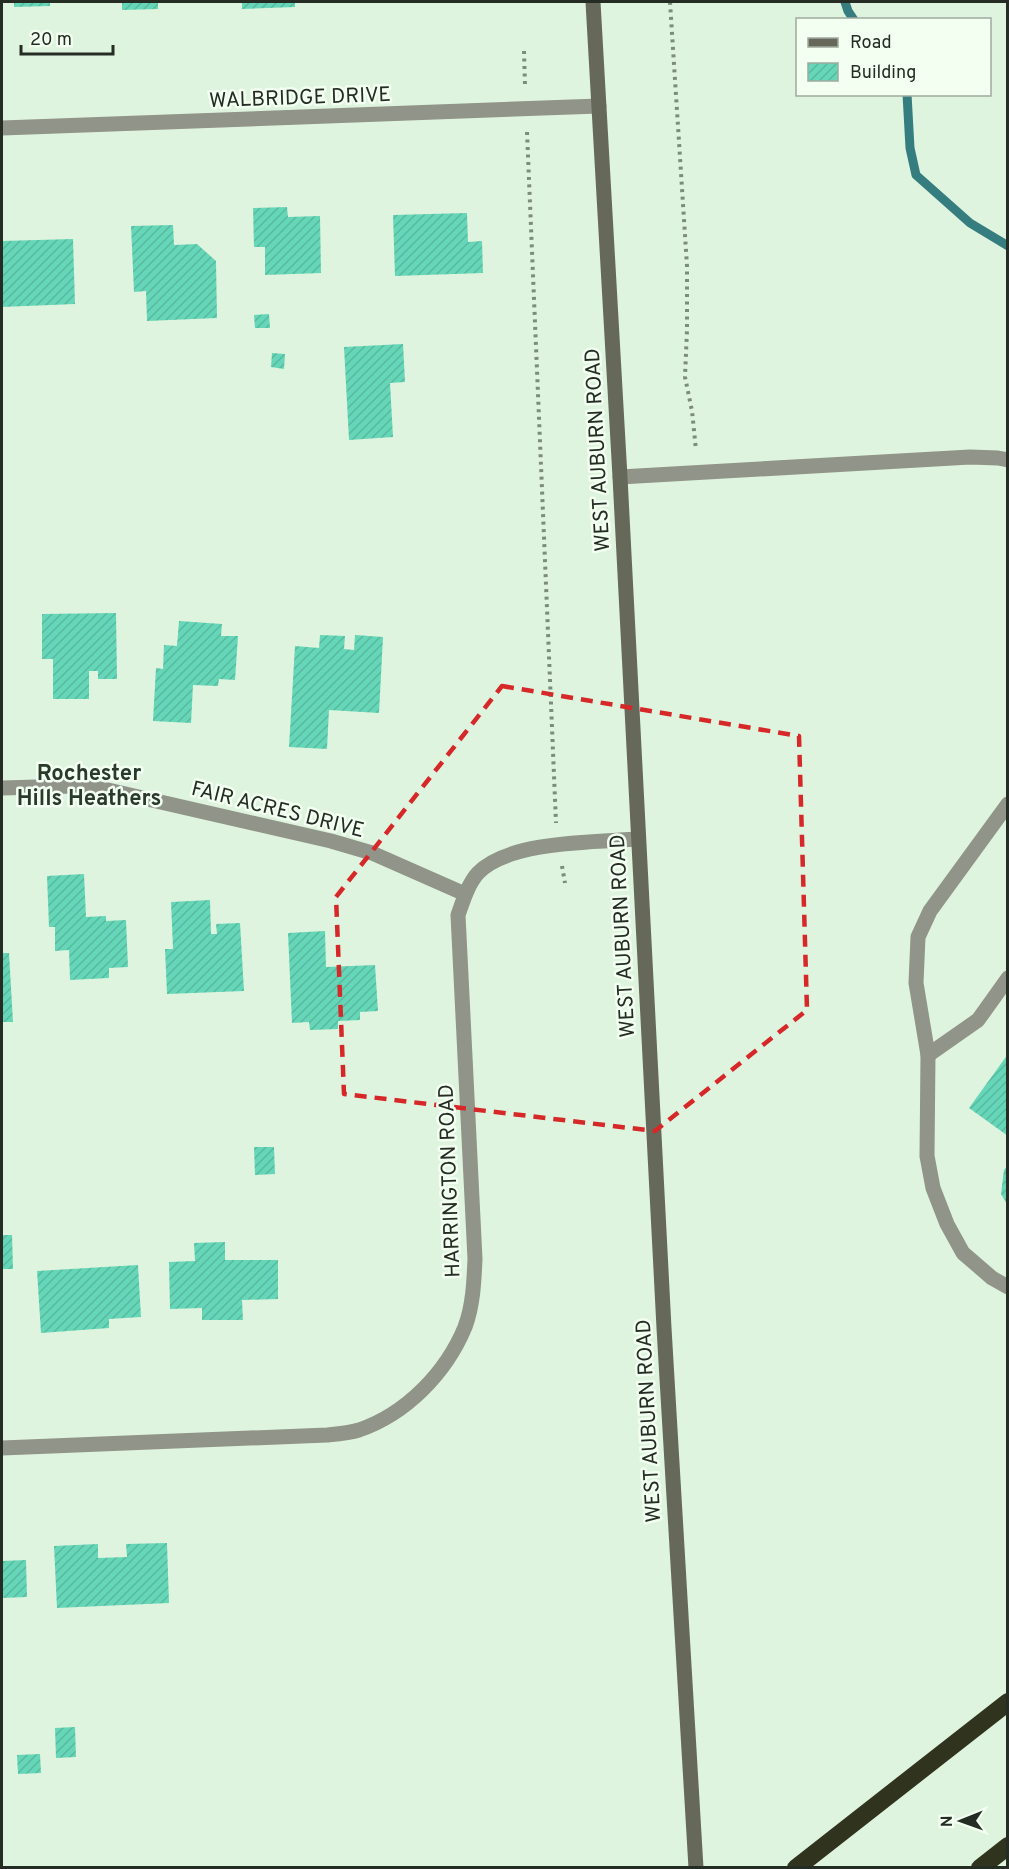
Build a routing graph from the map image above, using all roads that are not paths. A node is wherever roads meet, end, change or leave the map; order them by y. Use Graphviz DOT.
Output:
graph roads {
  1 [pos="593,2"];
  2 [pos="599,106"];
  3 [pos="2,128"];
  4 [pos="1008,460"];
  5 [pos="620,477"];
  6 [pos="2,788"];
  7 [pos="1008,804"];
  8 [pos="638,839"];
  9 [pos="465,894"];
  10 [pos="1008,978"];
  11 [pos="928,1054"];
  12 [pos="1008,1287"];
  13 [pos="2,1448"];
  14 [pos="1008,1702"];
  15 [pos="1008,1846"];
  16 [pos="696,1868"];
  17 [pos="796,1868"];
  18 [pos="980,1868"];
  1 -- 2 [label="main road, WEST AUBURN ROAD"];
  2 -- 3 [label="street, WALBRIDGE DRIVE"];
  2 -- 5 [label="main road, WEST AUBURN ROAD"];
  4 -- 5 [label="street"];
  5 -- 8 [label="main road, WEST AUBURN ROAD"];
  6 -- 9 [label="street, FAIR ACRES DRIVE"];
  7 -- 11 [label="street"];
  8 -- 9 [label="street, HARRINGTON ROAD"];
  8 -- 16 [label="main road, WEST AUBURN ROAD"];
  9 -- 13 [label="street, HARRINGTON ROAD"];
  10 -- 11 [label="street"];
  11 -- 12 [label="street"];
  14 -- 17 [label="highway"];
  15 -- 18 [label="highway"];
}
